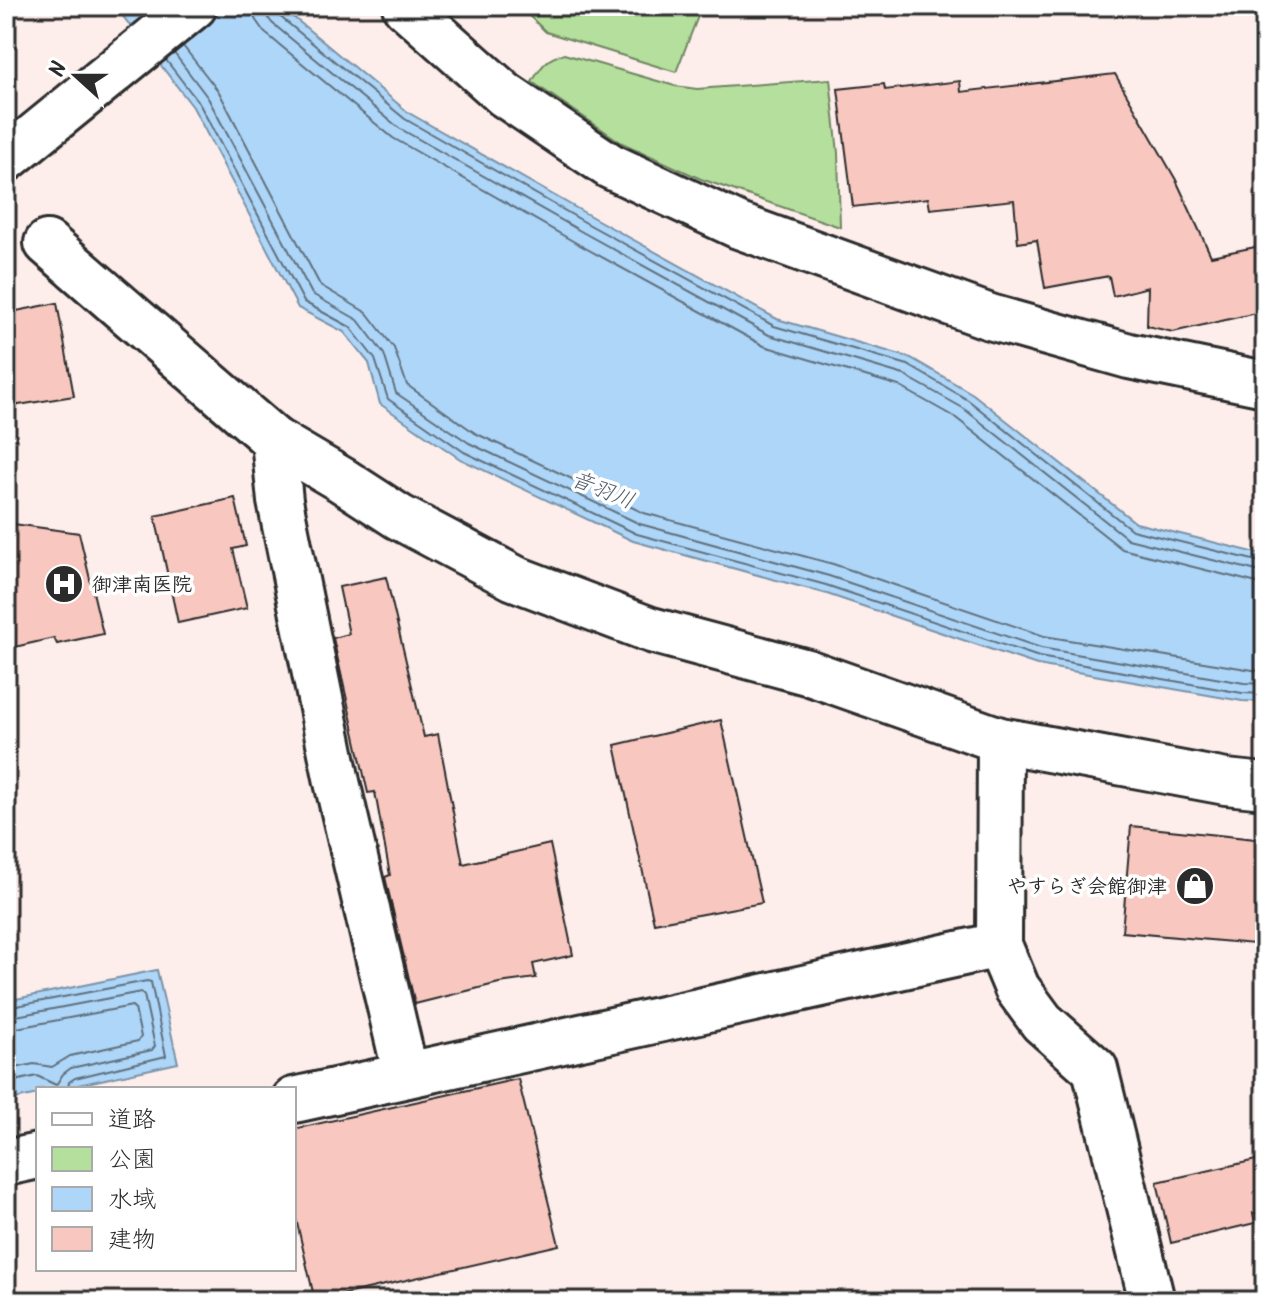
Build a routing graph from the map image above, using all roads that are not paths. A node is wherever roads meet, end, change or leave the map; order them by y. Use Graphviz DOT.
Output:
graph roads {
  1 [pos="194,6"];
  2 [pos="405,6"];
  3 [pos="6,159"];
  4 [pos="47,243"];
  5 [pos="1265,384"];
  6 [pos="274,440"];
  7 [pos="1000,740"];
  8 [pos="1265,786"];
  9 [pos="999,945"];
  10 [pos="406,1075"];
  11 [pos="296,1100"];
  12 [pos="36,1156"];
  13 [pos="6,1163"];
  14 [pos="1152,1301"];
  1 -- 3 [label="street"];
  2 -- 5 [label="street"];
  4 -- 6 [label="street"];
  6 -- 7 [label="street"];
  6 -- 10 [label="street"];
  7 -- 8 [label="street"];
  7 -- 9 [label="street"];
  9 -- 10 [label="street"];
  9 -- 14 [label="street"];
  10 -- 11 [label="street"];
  12 -- 13 [label="street"];
}
